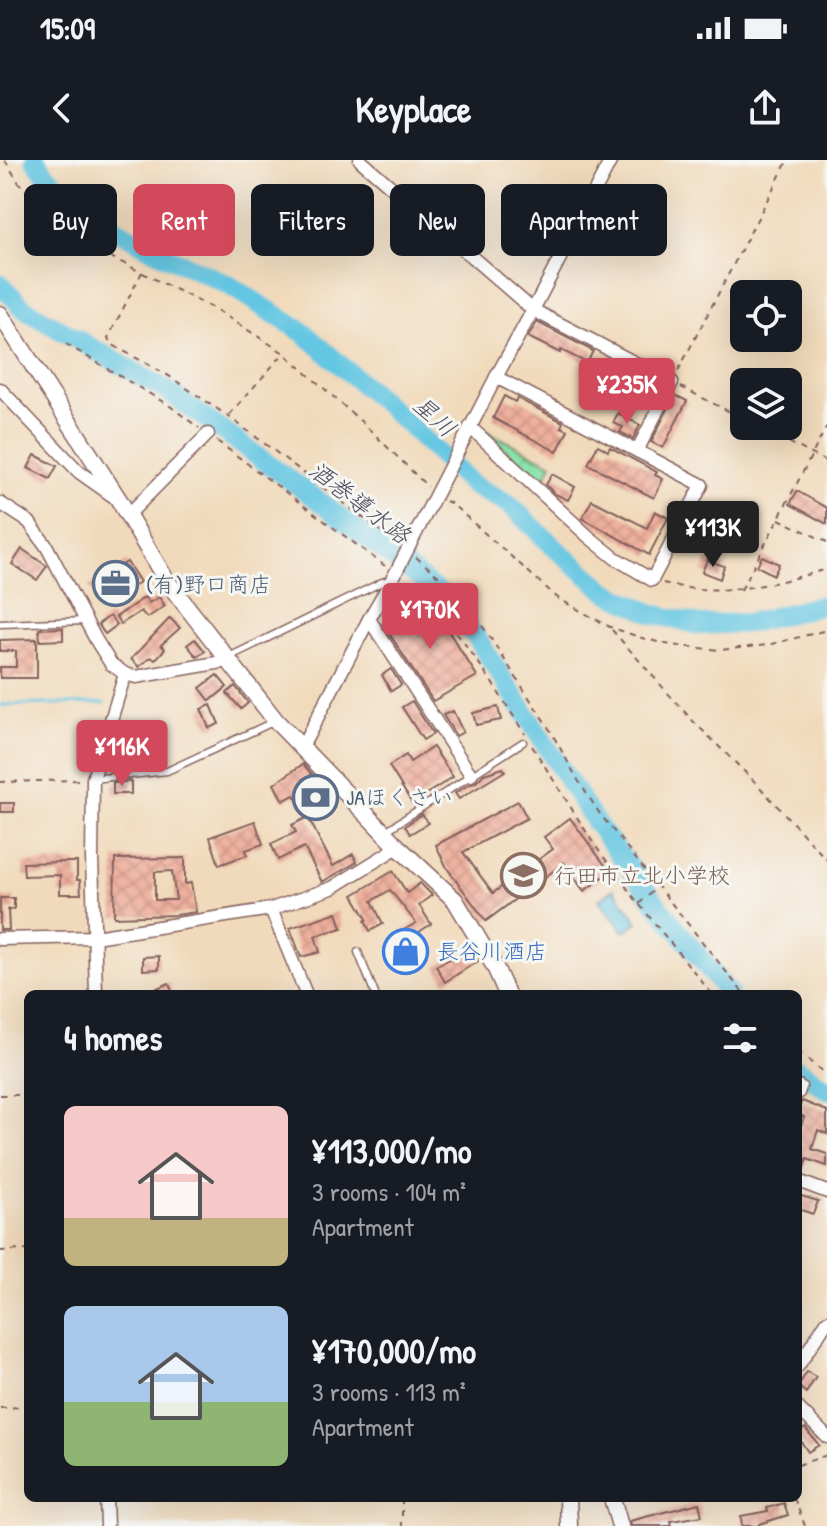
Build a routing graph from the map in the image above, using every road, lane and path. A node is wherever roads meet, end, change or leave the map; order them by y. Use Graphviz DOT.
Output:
graph roads {
  1 [pos="5,160"];
  2 [pos="360,160"];
  3 [pos="611,160"];
  4 [pos="788,160"];
  5 [pos="142,272"];
  6 [pos="533,310"];
  7 [pos="0,314"];
  8 [pos="66,344"];
  9 [pos="284,353"];
  10 [pos="496,377"];
  11 [pos="672,382"];
  12 [pos="0,389"];
  13 [pos="730,412"];
  14 [pos="228,417"];
  15 [pos="827,426"];
  16 [pos="470,429"];
  17 [pos="208,434"];
  18 [pos="784,440"];
  19 [pos="637,451"];
  20 [pos="812,455"];
  21 [pos="827,462"];
  22 [pos="435,495"];
  23 [pos="119,500"];
  24 [pos="0,503"];
  25 [pos="128,515"];
  26 [pos="779,519"];
  27 [pos="827,542"];
  28 [pos="406,552"];
  29 [pos="827,569"];
  30 [pos="394,576"];
  31 [pos="652,580"];
  32 [pos="741,590"];
  33 [pos="369,619"];
  34 [pos="86,621"];
  35 [pos="0,624"];
  36 [pos="610,627"];
  37 [pos="827,630"];
  38 [pos="228,661"];
  39 [pos="125,674"];
  40 [pos="276,721"];
  41 [pos="523,742"];
  42 [pos="302,747"];
  43 [pos="471,775"];
  44 [pos="93,779"];
  45 [pos="0,782"];
  46 [pos="384,832"];
  47 [pos="398,847"];
  48 [pos="827,860"];
  49 [pos="657,888"];
  50 [pos="641,902"];
  51 [pos="271,909"];
  52 [pos="95,937"];
  53 [pos="0,939"];
  54 [pos="358,952"];
  55 [pos="96,990"];
  56 [pos="304,990"];
  57 [pos="373,990"];
  58 [pos="505,990"];
  59 [pos="709,990"];
  60 [pos="741,990"];
  61 [pos="802,1055"];
  62 [pos="827,1075"];
  63 [pos="0,1095"];
  64 [pos="24,1095"];
  65 [pos="802,1183"];
  66 [pos="827,1192"];
  67 [pos="24,1250"];
  68 [pos="0,1251"];
  69 [pos="827,1321"];
  70 [pos="802,1360"];
  71 [pos="24,1407"];
  72 [pos="0,1408"];
  73 [pos="802,1412"];
  74 [pos="827,1437"];
  75 [pos="827,1455"];
  76 [pos="802,1464"];
  77 [pos="106,1502"];
  78 [pos="402,1502"];
  79 [pos="568,1502"];
  80 [pos="613,1502"];
  81 [pos="796,1502"];
  82 [pos="107,1526"];
  83 [pos="402,1526"];
  84 [pos="569,1526"];
  85 [pos="620,1526"];
  86 [pos="805,1526"];
  1 -- 5 [label="path"];
  2 -- 6 [label="street"];
  3 -- 6 [label="street"];
  4 -- 11 [label="path"];
  5 -- 9 [label="path"];
  5 -- 14 [label="path"];
  6 -- 10 [label="street"];
  6 -- 11 [label="street"];
  7 -- 23 [label="street"];
  8 -- 17 [label="path"];
  9 -- 14 [label="path"];
  9 -- 22 [label="path"];
  10 -- 16 [label="street"];
  10 -- 19 [label="street"];
  11 -- 13 [label="path"];
  11 -- 19 [label="street"];
  12 -- 23 [label="street"];
  14 -- 28 [label="path"];
  15 -- 20 [label="path"];
  16 -- 22 [label="street"];
  16 -- 31 [label="street"];
  17 -- 25 [label="street"];
  17 -- 30 [label="path"];
  18 -- 20 [label="path"];
  19 -- 31 [label="street"];
  20 -- 21 [label="path"];
  20 -- 26 [label="path"];
  22 -- 28 [label="street"];
  22 -- 36 [label="path"];
  23 -- 25 [label="street"];
  24 -- 34 [label="street"];
  25 -- 38 [label="street"];
  26 -- 27 [label="path"];
  26 -- 32 [label="path"];
  28 -- 30 [label="street"];
  28 -- 49 [label="path"];
  29 -- 32 [label="path"];
  30 -- 33 [label="street"];
  30 -- 38 [label="lane"];
  30 -- 50 [label="path"];
  31 -- 32 [label="path"];
  33 -- 42 [label="street"];
  33 -- 43 [label="street"];
  34 -- 35 [label="lane"];
  34 -- 39 [label="street"];
  36 -- 37 [label="path"];
  36 -- 48 [label="path"];
  38 -- 39 [label="street"];
  38 -- 40 [label="street"];
  39 -- 44 [label="street"];
  40 -- 42 [label="street"];
  40 -- 44 [label="lane"];
  41 -- 43 [label="lane"];
  42 -- 46 [label="street"];
  43 -- 46 [label="lane"];
  44 -- 45 [label="path"];
  44 -- 52 [label="street"];
  46 -- 47 [label="street"];
  47 -- 51 [label="street"];
  47 -- 58 [label="street"];
  49 -- 50 [label="path"];
  49 -- 60 [label="path"];
  50 -- 59 [label="path"];
  51 -- 52 [label="street"];
  51 -- 56 [label="street"];
  52 -- 53 [label="street"];
  52 -- 55 [label="street"];
  54 -- 57 [label="lane"];
  61 -- 62 [label="path"];
  63 -- 64 [label="path"];
  65 -- 66 [label="street"];
  67 -- 68 [label="path"];
  69 -- 70 [label="street"];
  71 -- 72 [label="path"];
  73 -- 74 [label="street"];
  75 -- 76 [label="path"];
  77 -- 82 [label="street"];
  78 -- 83 [label="path"];
  79 -- 84 [label="street"];
  80 -- 85 [label="street"];
  81 -- 86 [label="path"];
}
